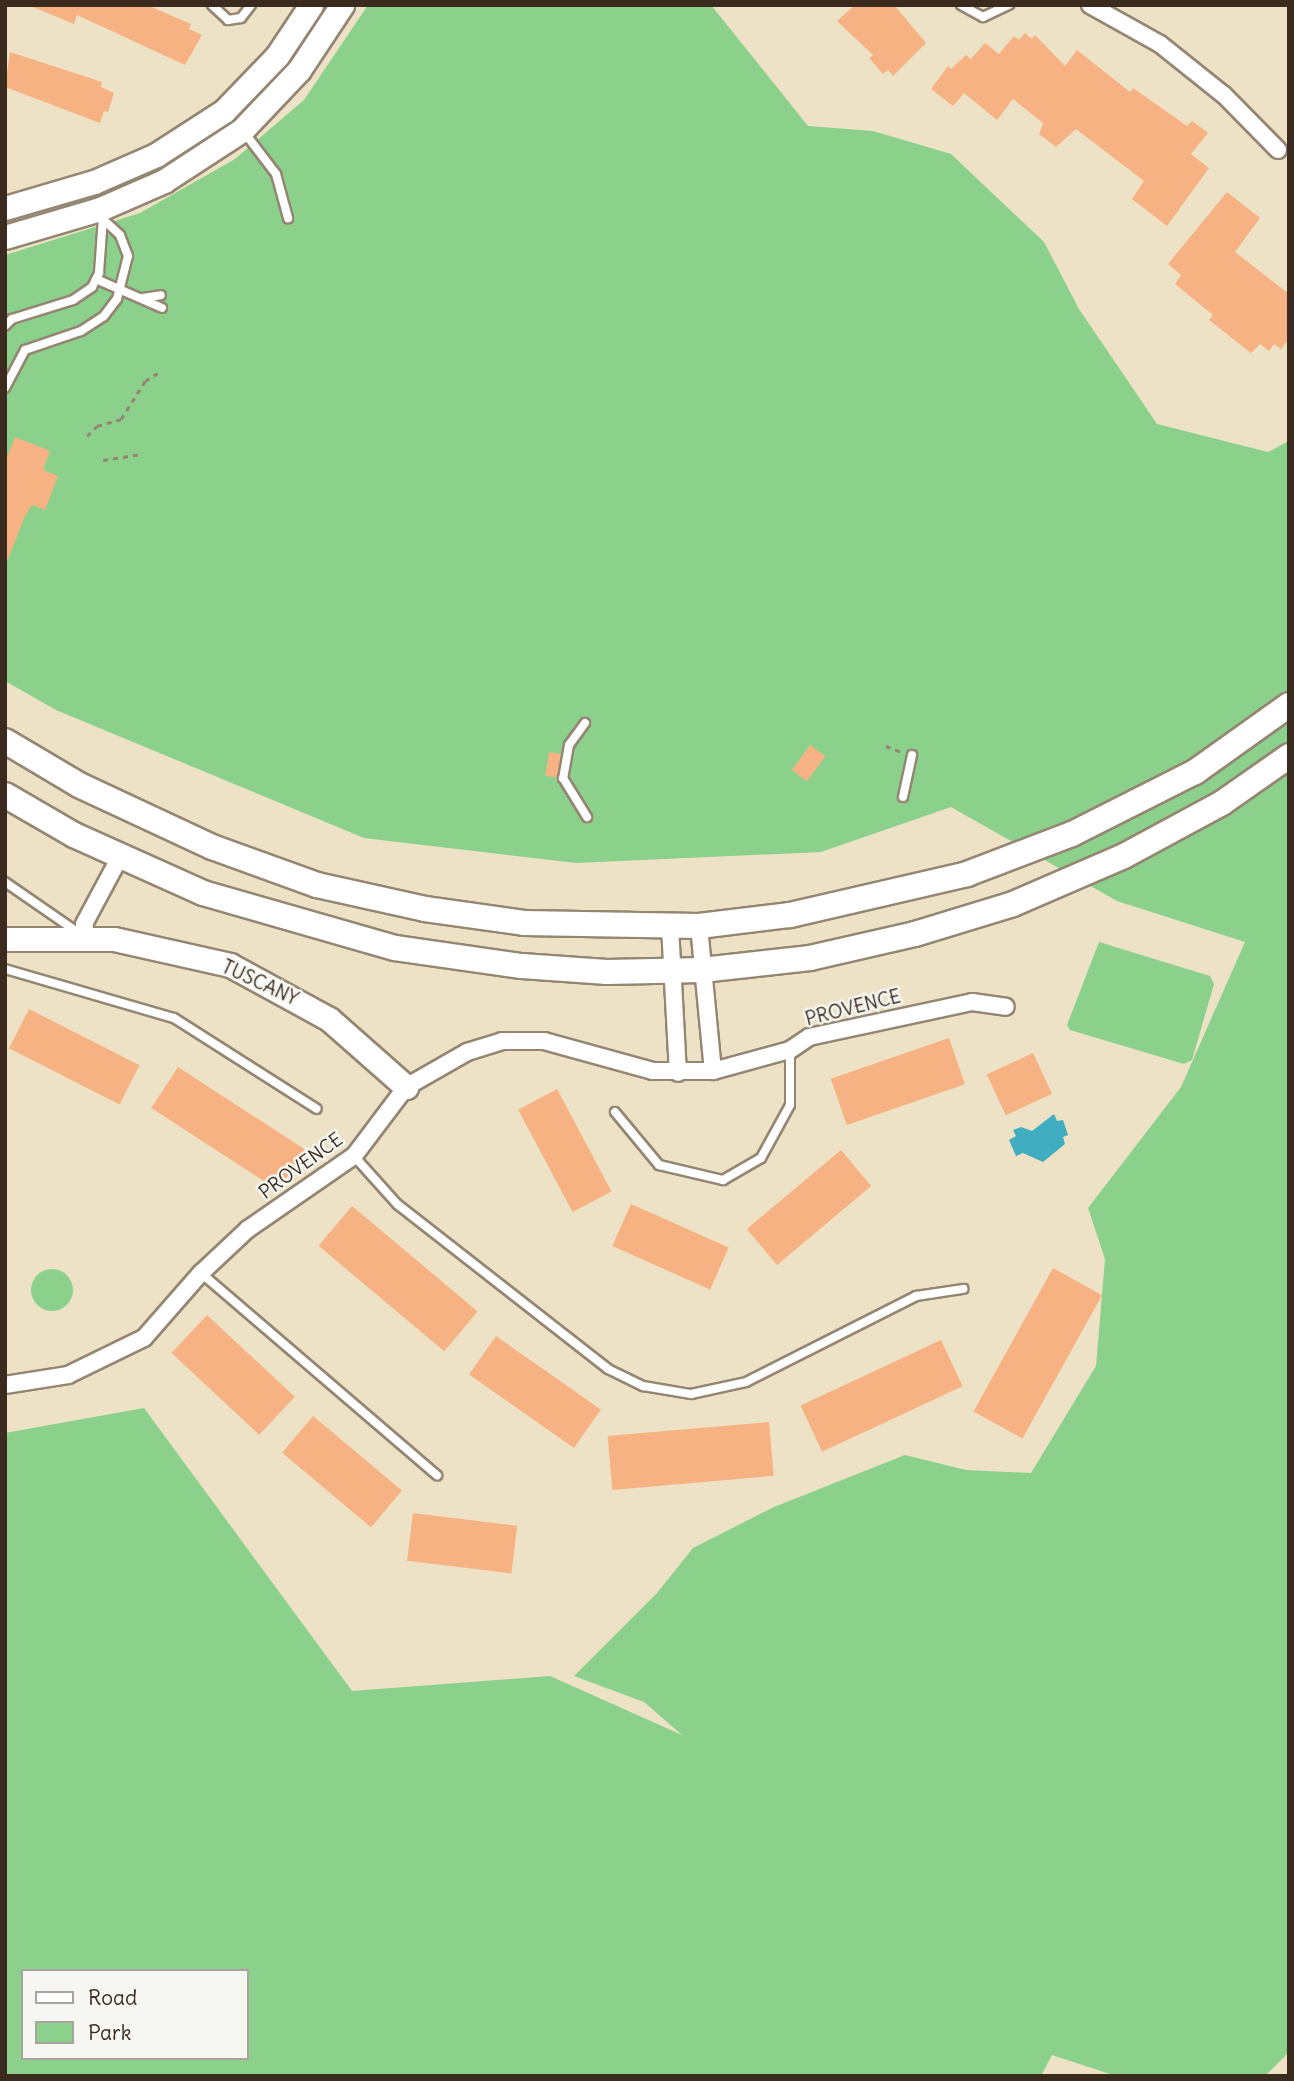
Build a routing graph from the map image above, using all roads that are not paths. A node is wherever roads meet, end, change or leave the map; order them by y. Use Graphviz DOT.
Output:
graph roads {
  1 [pos="212,5"];
  2 [pos="251,5"];
  3 [pos="311,5"];
  4 [pos="342,5"];
  5 [pos="961,5"];
  6 [pos="1009,5"];
  7 [pos="1090,5"];
  8 [pos="242,130"];
  9 [pos="1283,148"];
  10 [pos="94,182"];
  11 [pos="5,208"];
  12 [pos="102,214"];
  13 [pos="288,218"];
  14 [pos="5,237"];
  15 [pos="96,279"];
  16 [pos="121,289"];
  17 [pos="161,295"];
  18 [pos="143,298"];
  19 [pos="162,308"];
  20 [pos="5,326"];
  21 [pos="5,388"];
  22 [pos="1289,705"];
  23 [pos="585,723"];
  24 [pos="5,741"];
  25 [pos="912,755"];
  26 [pos="1289,756"];
  27 [pos="5,795"];
  28 [pos="903,797"];
  29 [pos="587,817"];
  30 [pos="121,855"];
  31 [pos="5,882"];
  32 [pos="670,926"];
  33 [pos="699,926"];
  34 [pos="5,939"];
  35 [pos="87,939"];
  36 [pos="5,969"];
  37 [pos="674,970"];
  38 [pos="702,970"];
  39 [pos="1006,1007"];
  40 [pos="790,1050"];
  41 [pos="713,1071"];
  42 [pos="678,1073"];
  43 [pos="405,1087"];
  44 [pos="317,1109"];
  45 [pos="615,1112"];
  46 [pos="354,1156"];
  47 [pos="201,1273"];
  48 [pos="962,1289"];
  49 [pos="5,1385"];
  50 [pos="437,1475"];
  1 -- 2 [label="lane"];
  3 -- 10 [label="street"];
  4 -- 8 [label="street"];
  5 -- 6 [label="lane"];
  7 -- 9 [label="street"];
  8 -- 12 [label="street"];
  8 -- 13 [label="lane"];
  10 -- 11 [label="street"];
  10 -- 12 [label="street"];
  12 -- 14 [label="street"];
  12 -- 15 [label="lane"];
  12 -- 16 [label="lane"];
  15 -- 16 [label="lane"];
  15 -- 20 [label="lane"];
  16 -- 18 [label="lane"];
  16 -- 21 [label="lane"];
  17 -- 18 [label="lane"];
  18 -- 19 [label="lane"];
  22 -- 33 [label="main road"];
  23 -- 29 [label="lane"];
  24 -- 32 [label="main road"];
  25 -- 28 [label="lane"];
  26 -- 38 [label="main road"];
  27 -- 30 [label="main road"];
  30 -- 35 [label="street"];
  30 -- 37 [label="main road"];
  31 -- 35 [label="lane"];
  32 -- 33 [label="main road"];
  32 -- 37 [label="street"];
  33 -- 38 [label="street"];
  34 -- 35 [label="street, TUSCANY"];
  35 -- 43 [label="street, TUSCANY"];
  36 -- 44 [label="lane"];
  37 -- 38 [label="main road"];
  37 -- 42 [label="street"];
  38 -- 41 [label="street"];
  39 -- 40 [label="street, PROVENCE"];
  40 -- 41 [label="street, PROVENCE"];
  40 -- 45 [label="lane"];
  41 -- 42 [label="street, PROVENCE"];
  42 -- 43 [label="street, PROVENCE"];
  43 -- 46 [label="street, PROVENCE"];
  46 -- 47 [label="street, PROVENCE"];
  46 -- 48 [label="lane"];
  47 -- 49 [label="street, PROVENCE"];
  47 -- 50 [label="lane"];
}
